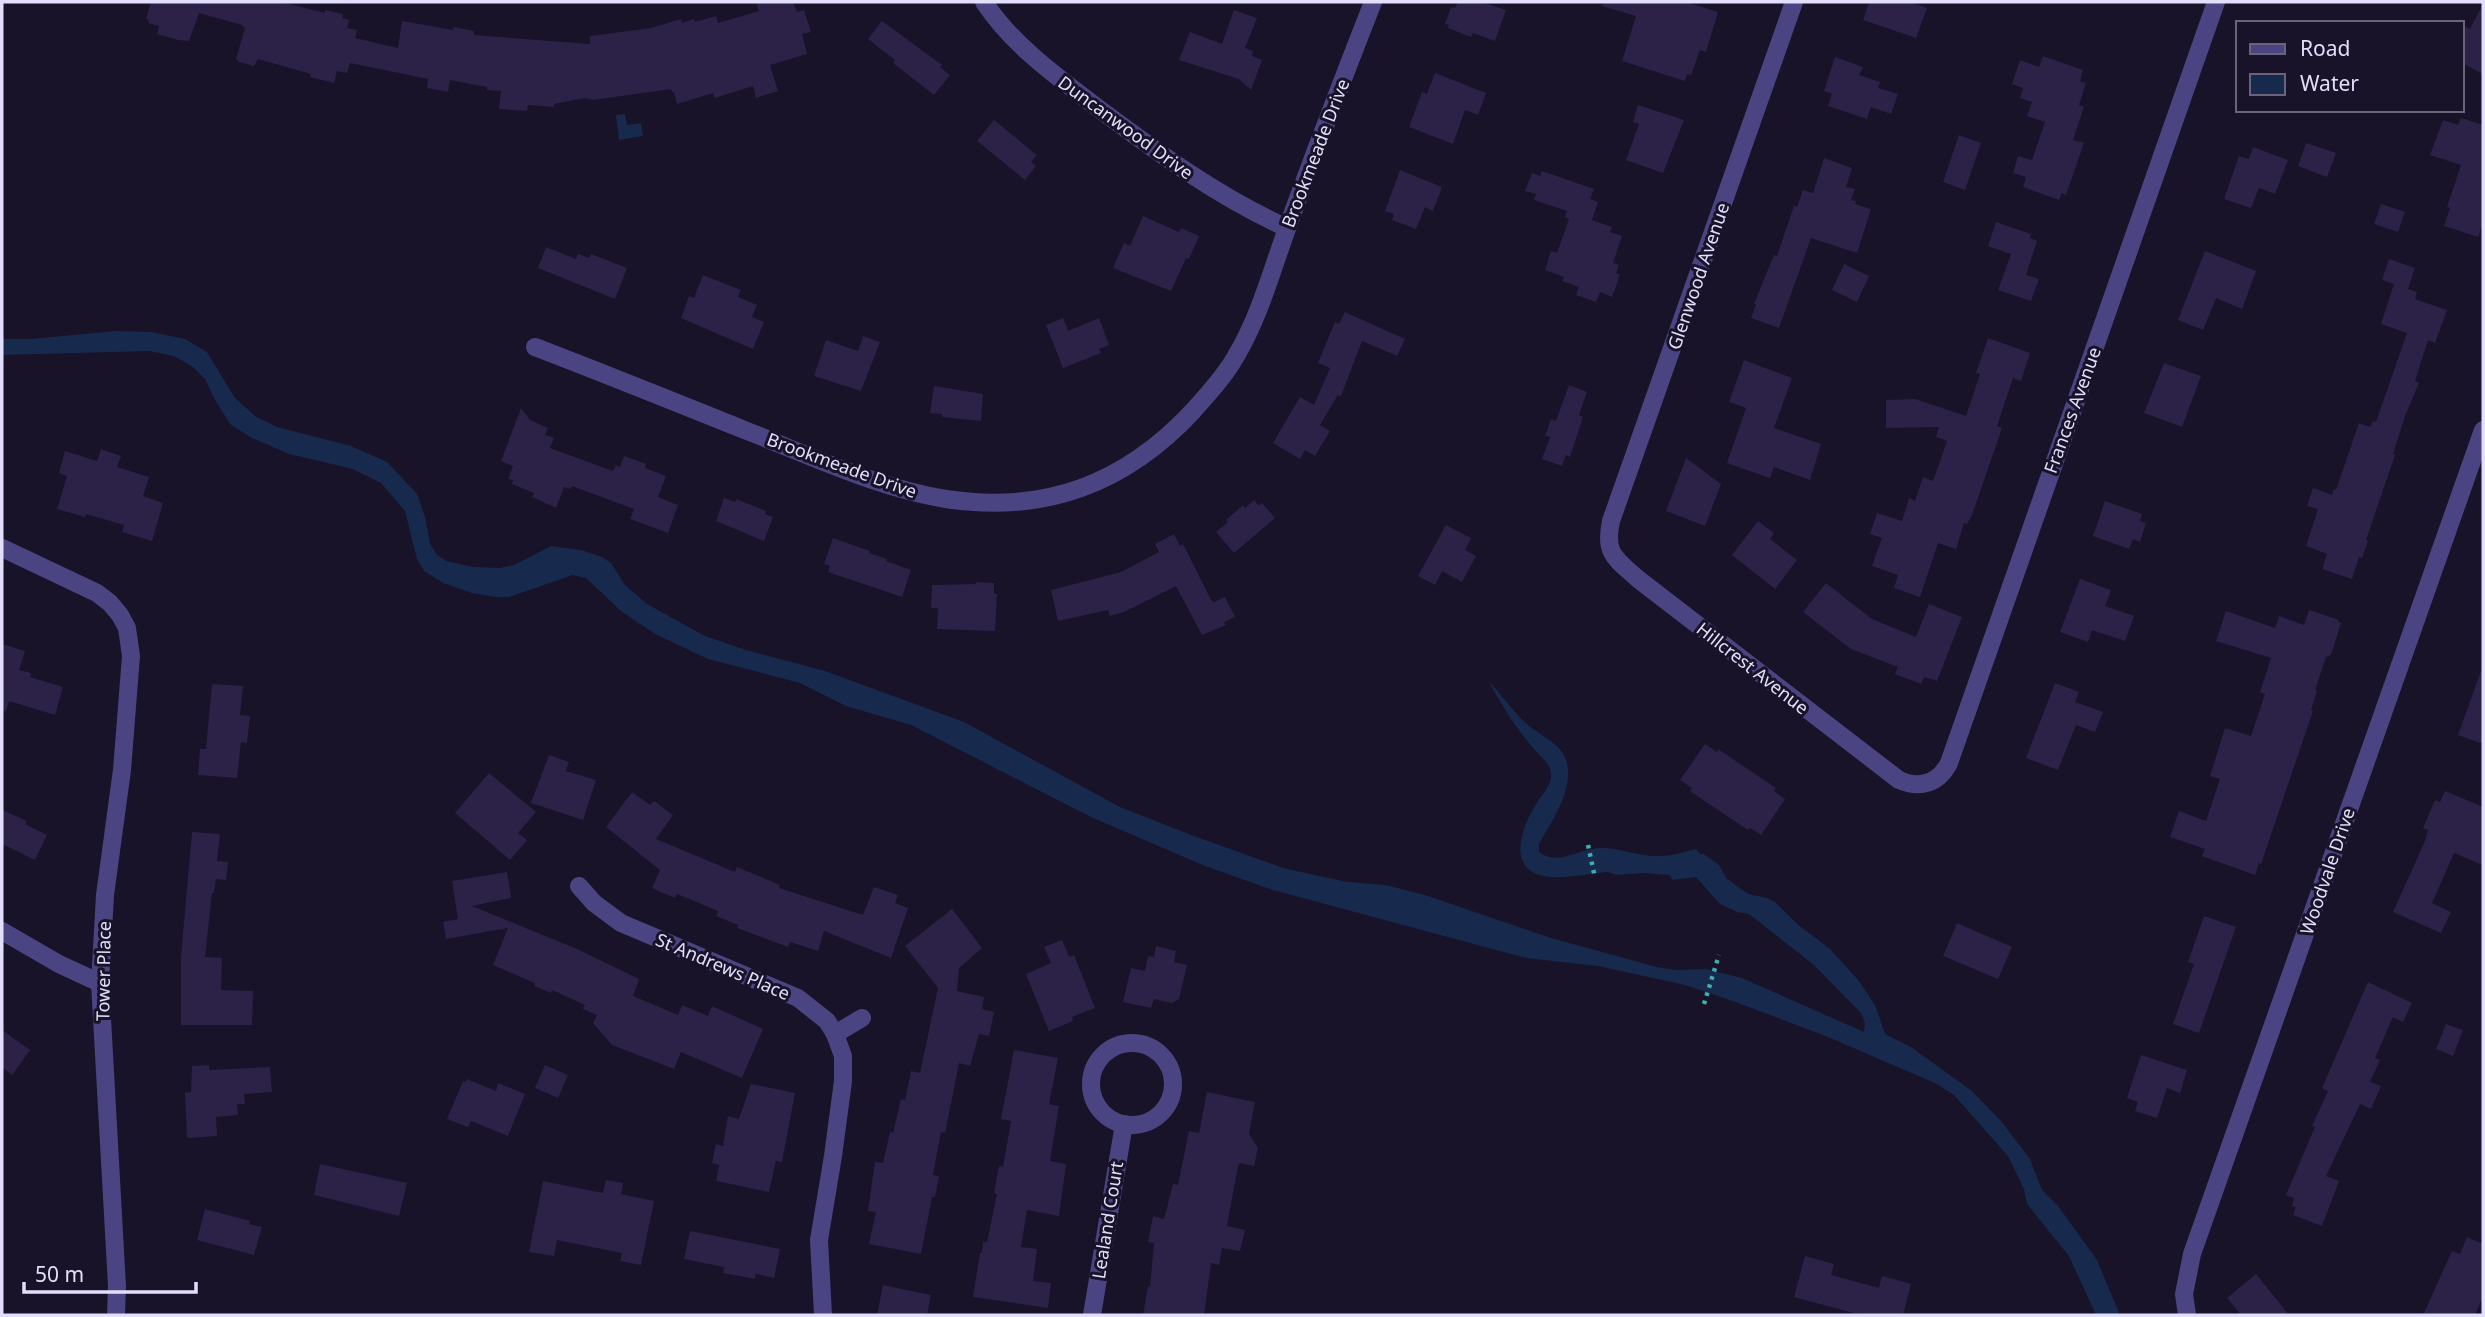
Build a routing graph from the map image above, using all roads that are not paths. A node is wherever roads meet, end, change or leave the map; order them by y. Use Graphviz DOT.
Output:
graph roads {
  1 [pos="984,2"];
  2 [pos="1373,2"];
  3 [pos="1794,2"];
  4 [pos="2216,2"];
  5 [pos="1287,228"];
  6 [pos="535,347"];
  7 [pos="2483,430"];
  8 [pos="2,548"];
  9 [pos="1610,552"];
  10 [pos="1899,780"];
  11 [pos="579,886"];
  12 [pos="2,931"];
  13 [pos="100,983"];
  14 [pos="862,1018"];
  15 [pos="835,1034"];
  16 [pos="1124,1124"];
  17 [pos="116,1315"];
  18 [pos="823,1315"];
  19 [pos="1092,1315"];
  20 [pos="2187,1315"];
  1 -- 5 [label="street, Duncanwood Drive"];
  2 -- 5 [label="street, Brookmeade Drive"];
  3 -- 9 [label="street, Glenwood Avenue"];
  4 -- 10 [label="street, Frances Avenue"];
  5 -- 6 [label="street, Brookmeade Drive"];
  7 -- 20 [label="street, Woodvale Drive"];
  8 -- 13 [label="street, Tower Place"];
  9 -- 10 [label="street, Hillcrest Avenue"];
  11 -- 15 [label="street, St Andrews Place"];
  12 -- 13 [label="street"];
  13 -- 17 [label="street, Tower Place"];
  14 -- 15 [label="street"];
  15 -- 18 [label="street, St Andrews Place"];
  16 -- 16 [label="street"];
  16 -- 19 [label="street, Lealand Court"];
}
